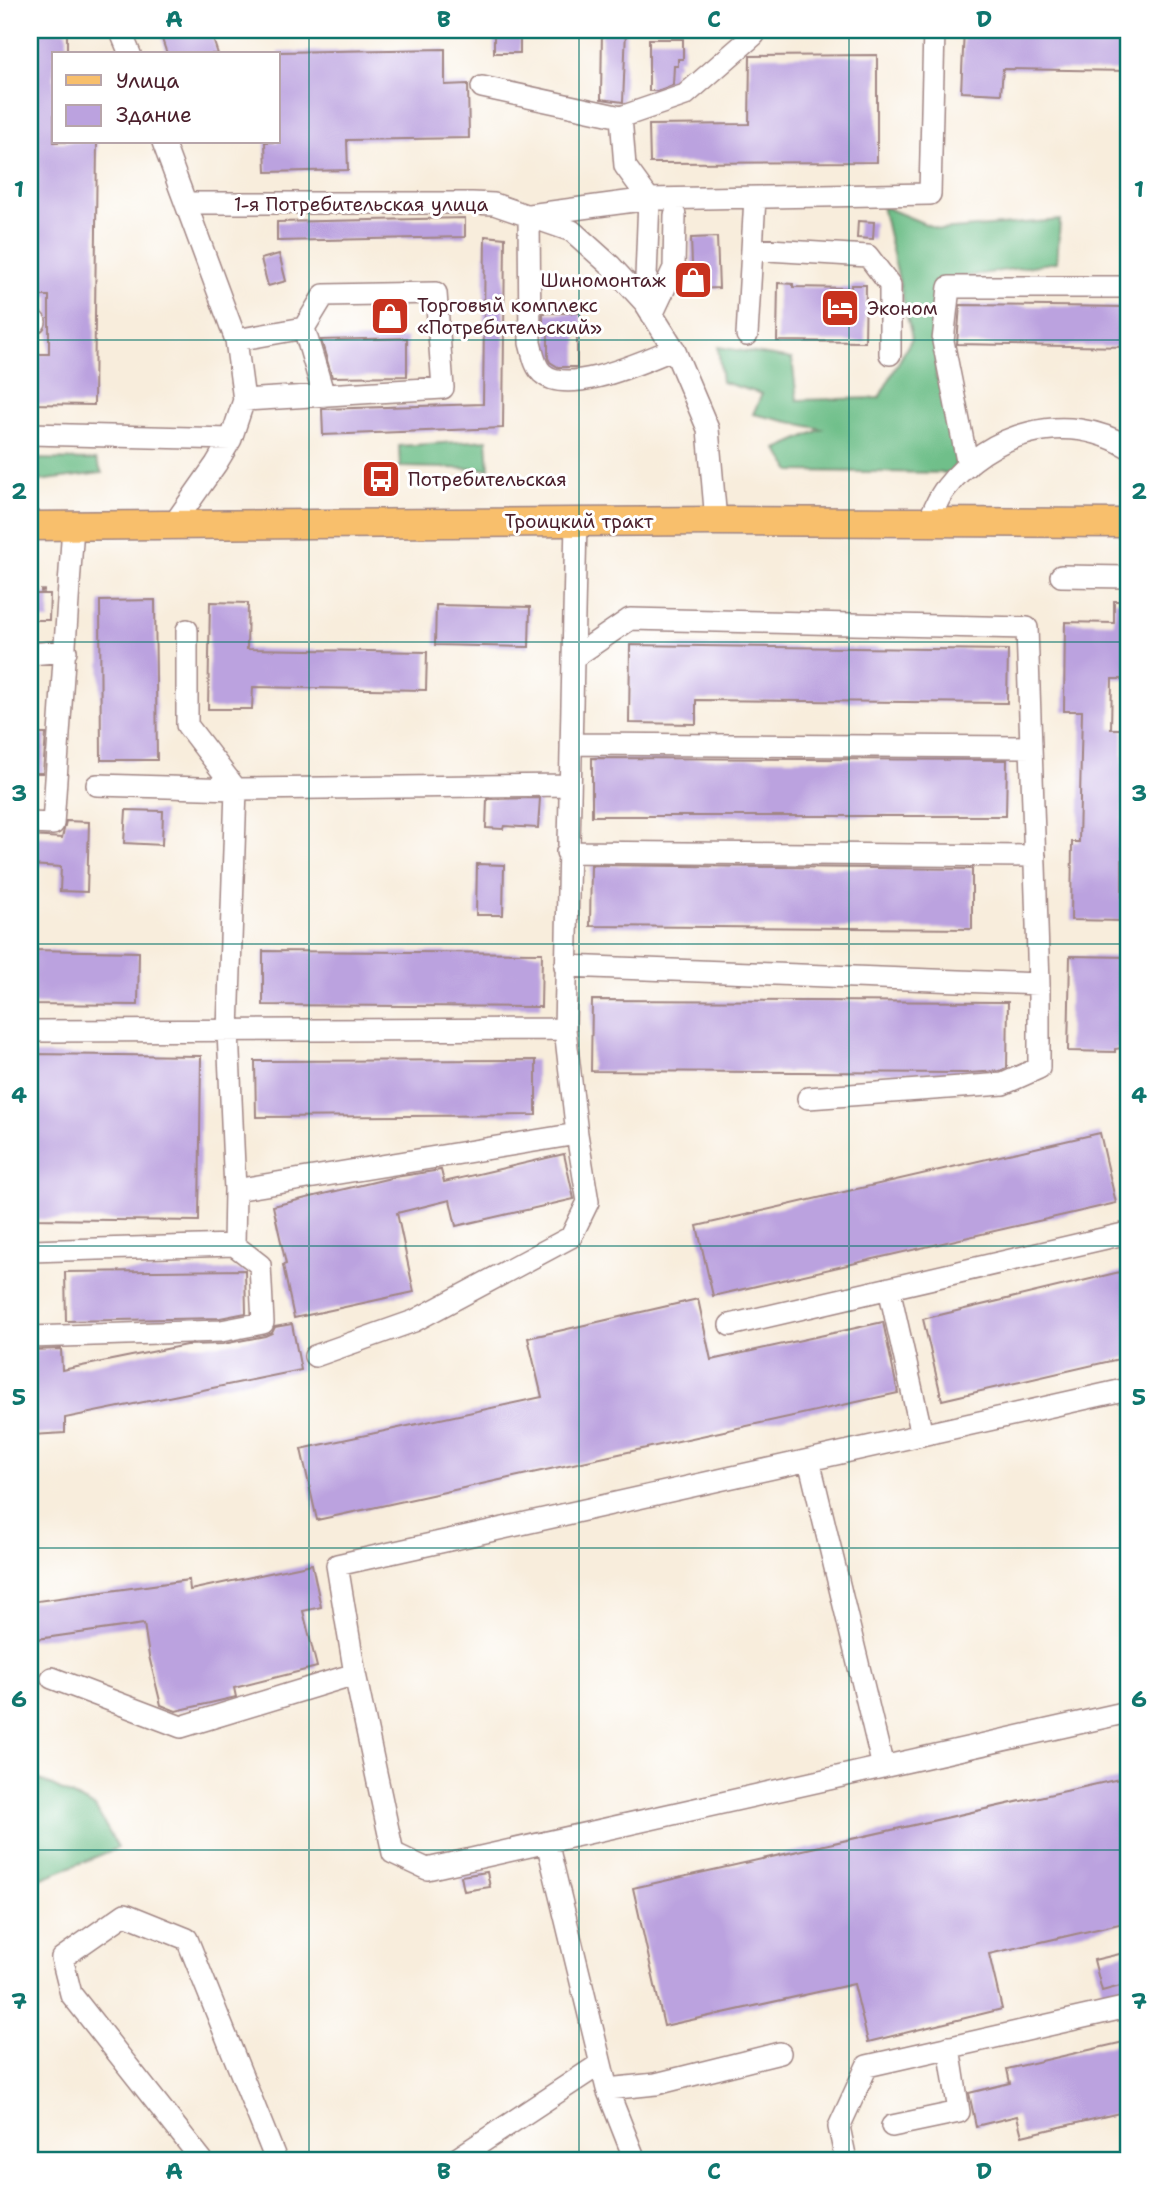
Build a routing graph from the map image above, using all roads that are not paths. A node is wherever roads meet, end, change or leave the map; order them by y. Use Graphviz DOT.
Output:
graph roads {
  1 [pos="120,30"];
  2 [pos="934,30"];
  3 [pos="754,35"];
  4 [pos="129,52"];
  5 [pos="482,87"];
  6 [pos="621,117"];
  7 [pos="164,144"];
  8 [pos="755,198"];
  9 [pos="649,200"];
  10 [pos="187,203"];
  11 [pos="529,215"];
  12 [pos="675,215"];
  13 [pos="752,249"];
  14 [pos="1128,287"];
  15 [pos="649,309"];
  16 [pos="304,328"];
  17 [pos="747,335"];
  18 [pos="236,340"];
  19 [pos="674,349"];
  20 [pos="890,354"];
  21 [pos="324,396"];
  22 [pos="244,400"];
  23 [pos="30,434"];
  24 [pos="231,439"];
  25 [pos="1128,447"];
  26 [pos="968,466"];
  27 [pos="576,521"];
  28 [pos="716,521"];
  29 [pos="928,521"];
  30 [pos="1128,523"];
  31 [pos="173,525"];
  32 [pos="30,526"];
  33 [pos="73,526"];
  34 [pos="1061,576"];
  35 [pos="1128,577"];
  36 [pos="187,630"];
  37 [pos="65,651"];
  38 [pos="30,654"];
  39 [pos="573,658"];
  40 [pos="571,744"];
  41 [pos="1031,747"];
  42 [pos="97,785"];
  43 [pos="570,785"];
  44 [pos="236,789"];
  45 [pos="30,823"];
  46 [pos="567,852"];
  47 [pos="1035,856"];
  48 [pos="565,966"];
  49 [pos="1039,984"];
  50 [pos="565,1029"];
  51 [pos="30,1031"];
  52 [pos="228,1031"];
  53 [pos="808,1098"];
  54 [pos="577,1134"];
  55 [pos="235,1190"];
  56 [pos="1128,1233"];
  57 [pos="234,1245"];
  58 [pos="30,1251"];
  59 [pos="889,1288"];
  60 [pos="730,1325"];
  61 [pos="30,1337"];
  62 [pos="315,1356"];
  63 [pos="1128,1389"];
  64 [pos="922,1435"];
  65 [pos="809,1460"];
  66 [pos="355,1674"];
  67 [pos="52,1678"];
  68 [pos="1128,1712"];
  69 [pos="883,1767"];
  70 [pos="547,1842"];
  71 [pos="1128,2007"];
  72 [pos="949,2047"];
  73 [pos="780,2053"];
  74 [pos="600,2064"];
  75 [pos="607,2089"];
  76 [pos="892,2126"];
  77 [pos="202,2160"];
  78 [pos="275,2160"];
  79 [pos="455,2160"];
  80 [pos="635,2160"];
  81 [pos="846,2160"];
  1 -- 4 [label="street"];
  2 -- 8 [label="street"];
  3 -- 6 [label="street"];
  5 -- 6 [label="street"];
  6 -- 9 [label="street"];
  7 -- 10 [label="street"];
  8 -- 9 [label="street"];
  8 -- 13 [label="street"];
  9 -- 11 [label="street"];
  9 -- 15 [label="street"];
  10 -- 11 [label="street, 1-я Потребительская улица"];
  10 -- 18 [label="street"];
  11 -- 15 [label="street, 1-я Потребительская улица"];
  11 -- 19 [label="street"];
  12 -- 15 [label="street"];
  13 -- 17 [label="street"];
  13 -- 20 [label="street"];
  14 -- 26 [label="street"];
  15 -- 19 [label="street, 1-я Потребительская улица"];
  16 -- 18 [label="street"];
  16 -- 21 [label="street"];
  16 -- 21 [label="street"];
  18 -- 22 [label="street"];
  19 -- 28 [label="street, 1-я Потребительская улица"];
  21 -- 22 [label="street"];
  22 -- 24 [label="street"];
  23 -- 24 [label="street"];
  24 -- 31 [label="street"];
  25 -- 26 [label="street"];
  26 -- 29 [label="street"];
  27 -- 28 [label="main road, Троицкий тракт"];
  27 -- 31 [label="main road, Троицкий тракт"];
  27 -- 39 [label="street"];
  28 -- 29 [label="main road, Троицкий тракт"];
  29 -- 30 [label="main road, Троицкий тракт"];
  31 -- 33 [label="main road, Троицкий тракт"];
  32 -- 33 [label="main road, Троицкий тракт"];
  33 -- 37 [label="street"];
  34 -- 35 [label="street"];
  36 -- 44 [label="street"];
  37 -- 38 [label="street"];
  37 -- 45 [label="street"];
  39 -- 40 [label="street"];
  39 -- 41 [label="street"];
  40 -- 41 [label="street"];
  40 -- 43 [label="street"];
  41 -- 47 [label="street"];
  42 -- 44 [label="street"];
  43 -- 44 [label="street"];
  43 -- 46 [label="street"];
  44 -- 52 [label="street"];
  46 -- 47 [label="street"];
  46 -- 48 [label="street"];
  47 -- 49 [label="street"];
  48 -- 49 [label="street"];
  48 -- 50 [label="street"];
  49 -- 53 [label="street"];
  50 -- 52 [label="street"];
  50 -- 54 [label="street"];
  51 -- 52 [label="street"];
  52 -- 55 [label="street"];
  54 -- 55 [label="street"];
  54 -- 62 [label="street"];
  55 -- 57 [label="street"];
  56 -- 59 [label="street"];
  57 -- 58 [label="street"];
  57 -- 61 [label="street"];
  59 -- 60 [label="street"];
  59 -- 64 [label="street"];
  63 -- 64 [label="street"];
  64 -- 65 [label="street"];
  65 -- 66 [label="street"];
  65 -- 69 [label="street"];
  66 -- 67 [label="street"];
  66 -- 70 [label="street"];
  68 -- 69 [label="street"];
  69 -- 70 [label="street"];
  70 -- 74 [label="street"];
  71 -- 72 [label="street"];
  72 -- 76 [label="street"];
  72 -- 81 [label="street"];
  73 -- 75 [label="street"];
  74 -- 75 [label="street"];
  74 -- 79 [label="street"];
  75 -- 80 [label="street"];
  77 -- 78 [label="street"];
}
